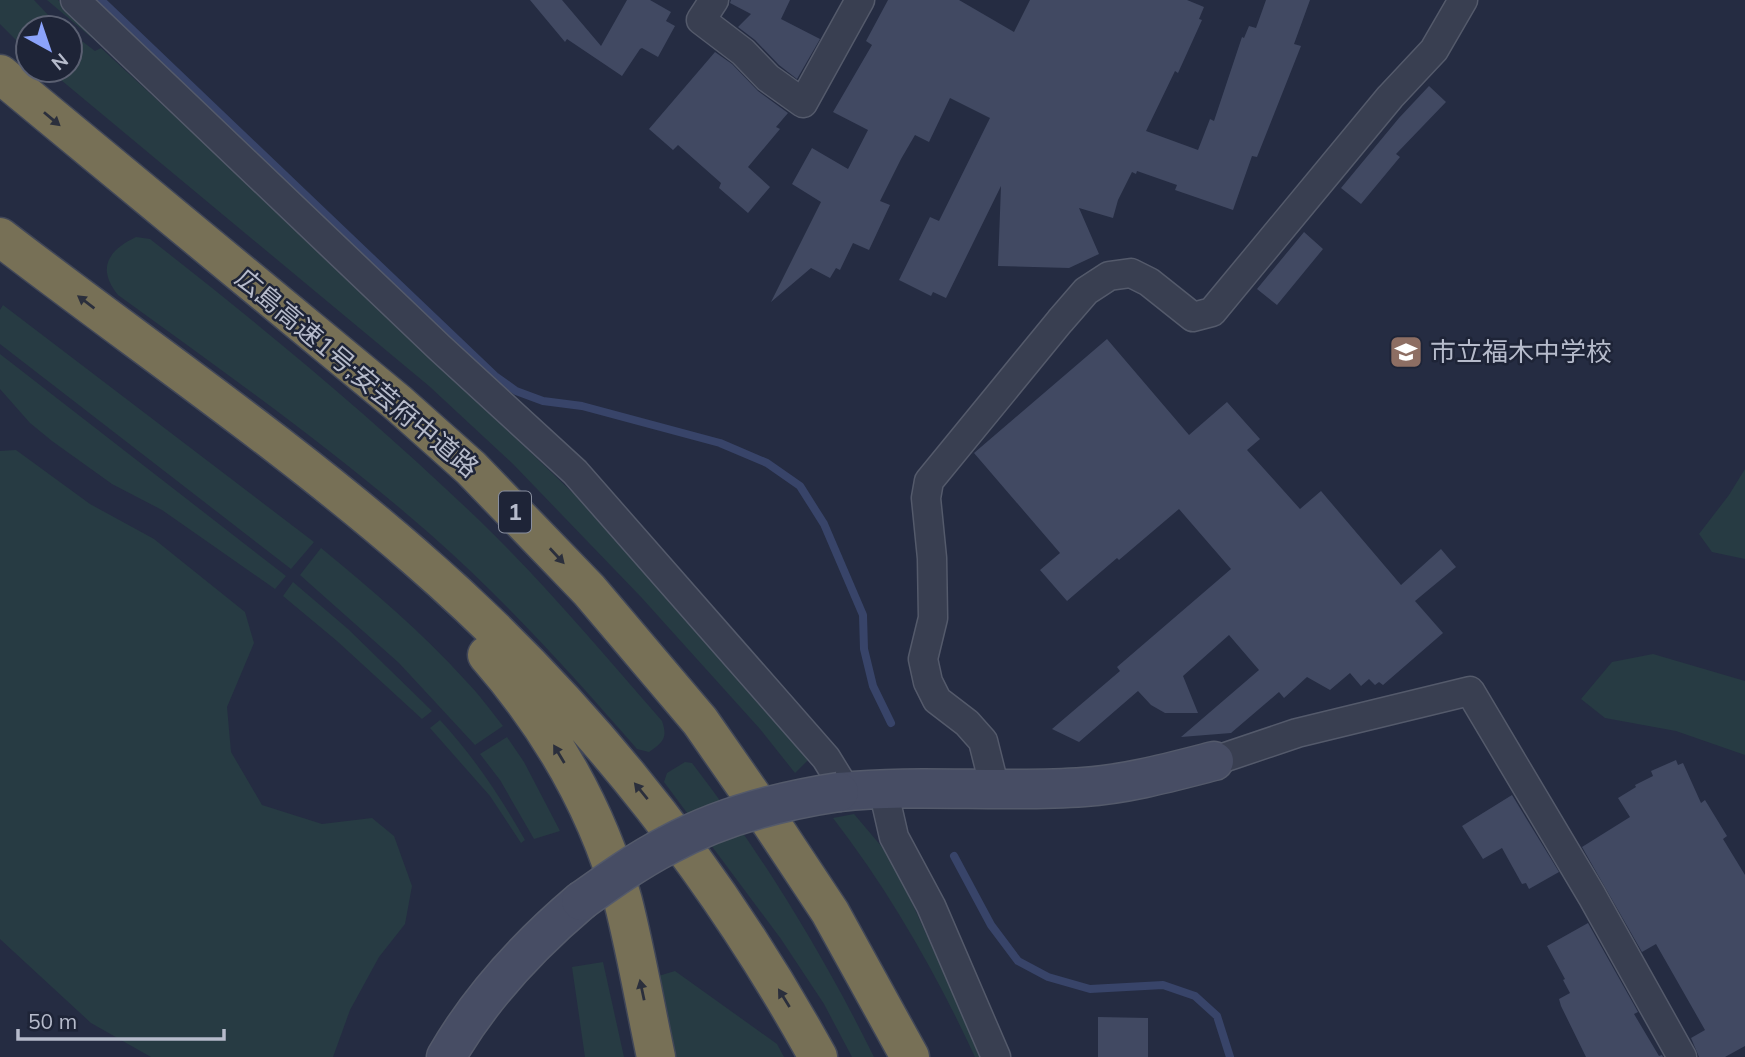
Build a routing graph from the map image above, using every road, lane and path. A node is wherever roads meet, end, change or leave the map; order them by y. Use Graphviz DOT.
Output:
graph roads {
  1 [pos="75,0"];
  2 [pos="714,0"];
  3 [pos="860,0"];
  4 [pos="1463,0"];
  5 [pos="0,74"];
  6 [pos="0,237"];
  7 [pos="127,333"];
  8 [pos="700,721"];
  9 [pos="1214,761"];
  10 [pos="995,789"];
  11 [pos="856,791"];
  12 [pos="446,1057"];
  13 [pos="656,1057"];
  14 [pos="818,1057"];
  15 [pos="909,1057"];
  16 [pos="933,1057"];
  17 [pos="996,1057"];
  18 [pos="1682,1057"];
  1 -- 11 [label="street"];
  2 -- 3 [label="street"];
  4 -- 10 [label="street"];
  5 -- 8 [label="highway, 広島高速1号;安芸府中道路 / 1, one-way"];
  7 -- 6 [label="highway, one-way"];
  13 -- 7 [label="highway, one-way"];
  14 -- 7 [label="highway, one-way"];
  8 -- 15 [label="highway, 広島高速1号;安芸府中道路 / 1"];
  8 -- 16 [label="highway"];
  9 -- 10 [label="street"];
  9 -- 18 [label="street"];
  10 -- 11 [label="street"];
  11 -- 12 [label="street, bridge"];
  11 -- 17 [label="street"];
}
